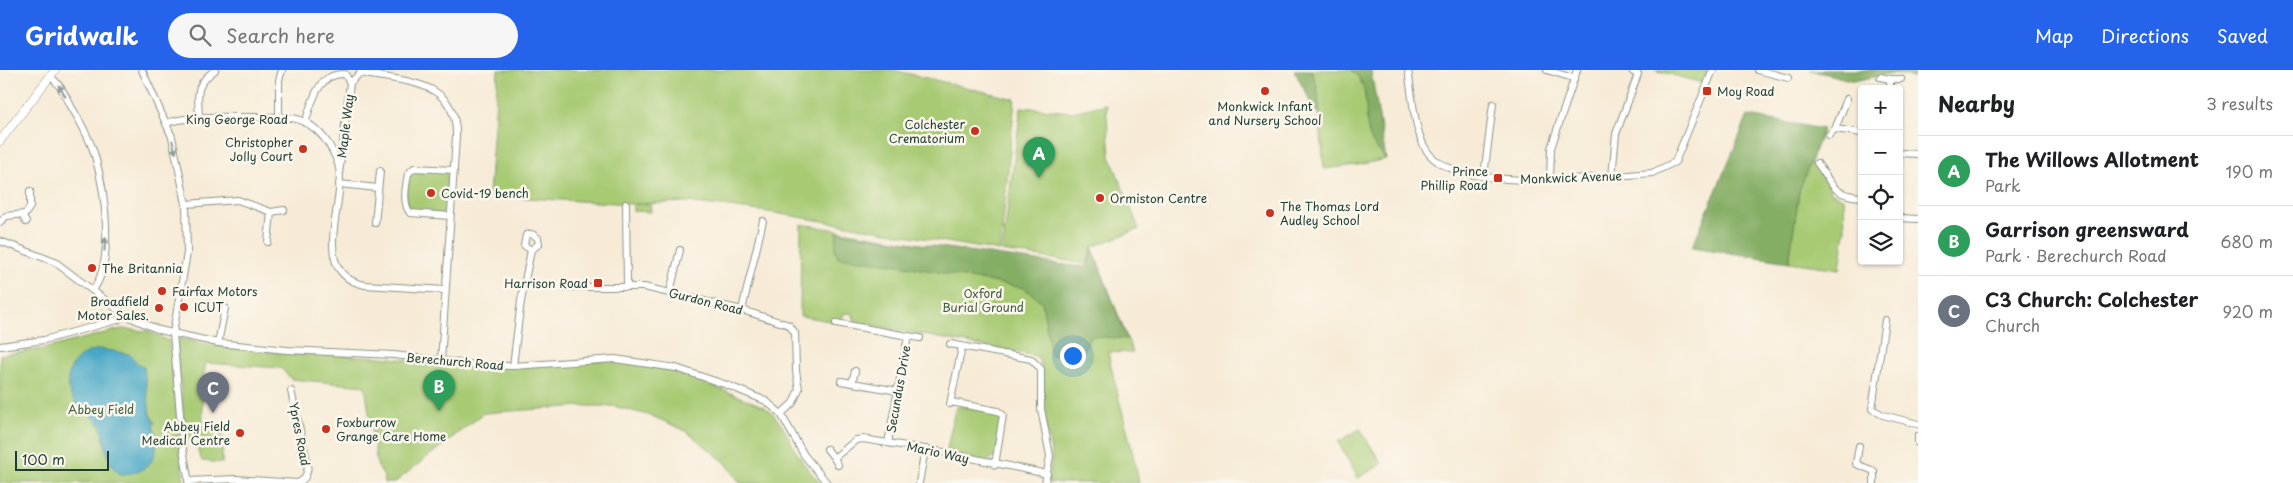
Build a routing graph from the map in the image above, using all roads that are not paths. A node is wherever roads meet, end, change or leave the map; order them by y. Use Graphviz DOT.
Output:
graph roads {
  1 [pos="142,70"];
  2 [pos="282,70"];
  3 [pos="1408,70"];
  4 [pos="1547,70"];
  5 [pos="1577,70"];
  6 [pos="1714,70"];
  7 [pos="1758,70"];
  8 [pos="213,71"];
  9 [pos="53,73"];
  10 [pos="1638,74"];
  11 [pos="1573,78"];
  12 [pos="1788,78"];
  13 [pos="1880,78"];
  14 [pos="1890,79"];
  15 [pos="1901,79"];
  16 [pos="350,83"];
  17 [pos="1890,85"];
  18 [pos="1847,99"];
  19 [pos="1494,104"];
  20 [pos="199,117"];
  21 [pos="279,117"];
  22 [pos="166,123"];
  23 [pos="305,123"];
  24 [pos="1835,129"];
  25 [pos="1858,132"];
  26 [pos="1830,135"];
  27 [pos="343,140"];
  28 [pos="0,141"];
  29 [pos="329,144"];
  30 [pos="1903,153"];
  31 [pos="1918,154"];
  32 [pos="1817,163"];
  33 [pos="340,168"];
  34 [pos="454,170"];
  35 [pos="380,171"];
  36 [pos="1484,176"];
  37 [pos="1612,177"];
  38 [pos="1550,179"];
  39 [pos="339,184"];
  40 [pos="378,188"];
  41 [pos="30,191"];
  42 [pos="1858,197"];
  43 [pos="186,204"];
  44 [pos="626,204"];
  45 [pos="284,210"];
  46 [pos="271,212"];
  47 [pos="22,215"];
  48 [pos="450,216"];
  49 [pos="1903,218"];
  50 [pos="1918,219"];
  51 [pos="763,221"];
  52 [pos="0,222"];
  53 [pos="26,222"];
  54 [pos="376,223"];
  55 [pos="0,241"];
  56 [pos="268,242"];
  57 [pos="531,250"];
  58 [pos="680,250"];
  59 [pos="524,286"];
  60 [pos="627,286"];
  61 [pos="93,290"];
  62 [pos="445,290"];
  63 [pos="670,292"];
  64 [pos="225,308"];
  65 [pos="742,310"];
  66 [pos="125,315"];
  67 [pos="1885,320"];
  68 [pos="836,323"];
  69 [pos="173,333"];
  70 [pos="908,336"];
  71 [pos="920,338"];
  72 [pos="218,343"];
  73 [pos="950,344"];
  74 [pos="0,346"];
  75 [pos="962,346"];
  76 [pos="440,361"];
  77 [pos="513,366"];
  78 [pos="855,371"];
  79 [pos="840,381"];
  80 [pos="852,383"];
  81 [pos="898,390"];
  82 [pos="291,391"];
  83 [pos="781,414"];
  84 [pos="1918,424"];
  85 [pos="1918,436"];
  86 [pos="888,442"];
  87 [pos="1918,444"];
  88 [pos="1860,446"];
  89 [pos="827,449"];
  90 [pos="924,449"];
  91 [pos="834,458"];
  92 [pos="1848,462"];
  93 [pos="1856,464"];
  94 [pos="838,465"];
  95 [pos="995,465"];
  96 [pos="1047,474"];
  97 [pos="189,482"];
  98 [pos="827,483"];
  99 [pos="918,483"];
  100 [pos="1045,483"];
  101 [pos="1874,483"];
  1 -- 22 [label="street"];
  2 -- 21 [label="street"];
  3 -- 36 [label="street, Monkwick Avenue"];
  4 -- 11 [label="street"];
  5 -- 11 [label="street"];
  6 -- 37 [label="street, Monkwick Avenue"];
  7 -- 12 [label="street"];
  8 -- 20 [label="street"];
  9 -- 28 [label="main road"];
  61 -- 9 [label="street, one-way"];
  10 -- 37 [label="street"];
  11 -- 38 [label="street"];
  13 -- 14 [label="street"];
  14 -- 15 [label="street"];
  14 -- 17 [label="street"];
  16 -- 23 [label="street"];
  16 -- 27 [label="street, Maple Way"];
  16 -- 34 [label="street"];
  18 -- 24 [label="street"];
  19 -- 36 [label="street"];
  20 -- 21 [label="street, King George Road"];
  20 -- 22 [label="street, King George Road"];
  21 -- 23 [label="street, King George Road"];
  22 -- 43 [label="street, one-way"];
  23 -- 29 [label="street, King George Road"];
  24 -- 25 [label="street"];
  24 -- 26 [label="street"];
  27 -- 29 [label="street"];
  27 -- 33 [label="street, Maple Way"];
  29 -- 33 [label="street, King George Road"];
  30 -- 31 [label="street"];
  32 -- 42 [label="street"];
  33 -- 39 [label="street, King George Road"];
  34 -- 48 [label="street"];
  34 -- 48 [label="street"];
  35 -- 40 [label="street"];
  36 -- 38 [label="street, Monkwick Avenue"];
  37 -- 38 [label="street, Monkwick Avenue"];
  39 -- 40 [label="street"];
  39 -- 62 [label="street, King George Road"];
  40 -- 54 [label="street"];
  41 -- 47 [label="street"];
  43 -- 46 [label="street"];
  43 -- 69 [label="street"];
  44 -- 60 [label="street"];
  45 -- 46 [label="street"];
  46 -- 56 [label="street"];
  47 -- 52 [label="street"];
  47 -- 53 [label="street"];
  48 -- 62 [label="street"];
  49 -- 50 [label="street"];
  51 -- 65 [label="street"];
  55 -- 61 [label="street, Berechurch Road"];
  57 -- 59 [label="street"];
  58 -- 63 [label="street"];
  59 -- 60 [label="street, Gurdon Road"];
  59 -- 77 [label="street"];
  60 -- 63 [label="street, Gurdon Road"];
  61 -- 66 [label="street, Berechurch Road"];
  62 -- 76 [label="street"];
  63 -- 65 [label="street, Gurdon Road"];
  64 -- 72 [label="street"];
  65 -- 83 [label="street, Gurdon Road"];
  66 -- 69 [label="street, Berechurch Road"];
  66 -- 74 [label="street"];
  67 -- 84 [label="street"];
  68 -- 70 [label="street, Secundus Drive"];
  69 -- 72 [label="street, Berechurch Road"];
  69 -- 97 [label="street"];
  70 -- 71 [label="street"];
  70 -- 81 [label="street, Secundus Drive"];
  72 -- 76 [label="street, Berechurch Road"];
  73 -- 75 [label="street"];
  75 -- 95 [label="street"];
  75 -- 96 [label="street"];
  76 -- 77 [label="street, Berechurch Road"];
  77 -- 83 [label="street, Berechurch Road"];
  78 -- 80 [label="street"];
  79 -- 80 [label="street"];
  80 -- 81 [label="street"];
  81 -- 86 [label="street, Secundus Drive"];
  82 -- 97 [label="street, Ypres Road"];
  83 -- 98 [label="street, Berechurch Road"];
  85 -- 87 [label="street"];
  86 -- 90 [label="street, Mario Way"];
  86 -- 91 [label="street, Mario Way"];
  88 -- 93 [label="street"];
  89 -- 91 [label="street"];
  90 -- 95 [label="street, Mario Way"];
  90 -- 99 [label="street"];
  91 -- 94 [label="street"];
  92 -- 93 [label="street"];
  93 -- 101 [label="street"];
  95 -- 96 [label="street, Mario Way"];
  96 -- 100 [label="street"];
}
